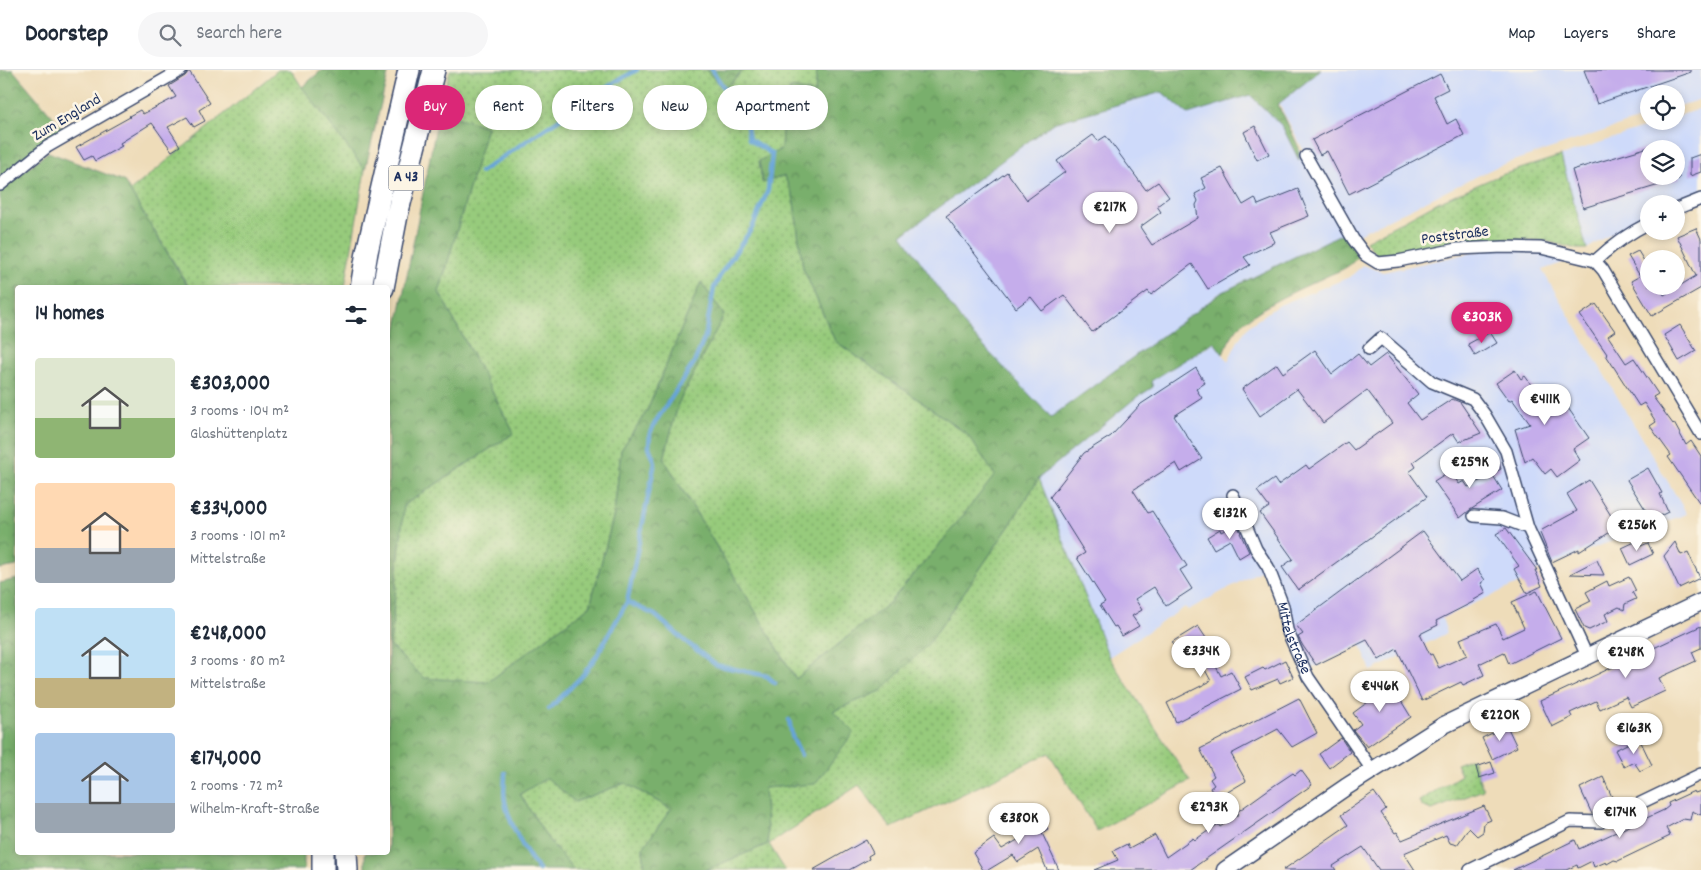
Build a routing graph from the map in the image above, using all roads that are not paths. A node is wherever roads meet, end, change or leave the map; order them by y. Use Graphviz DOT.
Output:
graph roads {
  1 [pos="181,70"];
  2 [pos="409,70"];
  3 [pos="434,70"];
  4 [pos="1306,156"];
  5 [pos="0,185"];
  6 [pos="1701,199"];
  7 [pos="1685,205"];
  8 [pos="1640,227"];
  9 [pos="1595,261"];
  10 [pos="362,285"];
  11 [pos="384,285"];
  12 [pos="1369,349"];
  13 [pos="1701,434"];
  14 [pos="1233,495"];
  15 [pos="1474,516"];
  16 [pos="1528,528"];
  17 [pos="1701,602"];
  18 [pos="1587,656"];
  19 [pos="1372,770"];
  20 [pos="1701,774"];
  21 [pos="323,855"];
  22 [pos="346,855"];
  23 [pos="323,870"];
  24 [pos="346,870"];
  25 [pos="1225,870"];
  26 [pos="1470,870"];
  1 -- 5 [label="street, Zum England"];
  2 -- 10 [label="highway, A 43"];
  3 -- 11 [label="highway, A 43"];
  4 -- 9 [label="street, Poststraße"];
  6 -- 7 [label="street"];
  8 -- 9 [label="street"];
  9 -- 13 [label="street"];
  12 -- 16 [label="street"];
  14 -- 19 [label="street, Mittelstraße"];
  15 -- 16 [label="street"];
  16 -- 18 [label="street"];
  17 -- 18 [label="main road"];
  18 -- 19 [label="main road"];
  19 -- 25 [label="main road"];
  20 -- 26 [label="street"];
  21 -- 23 [label="highway"];
  22 -- 24 [label="highway"];
}
